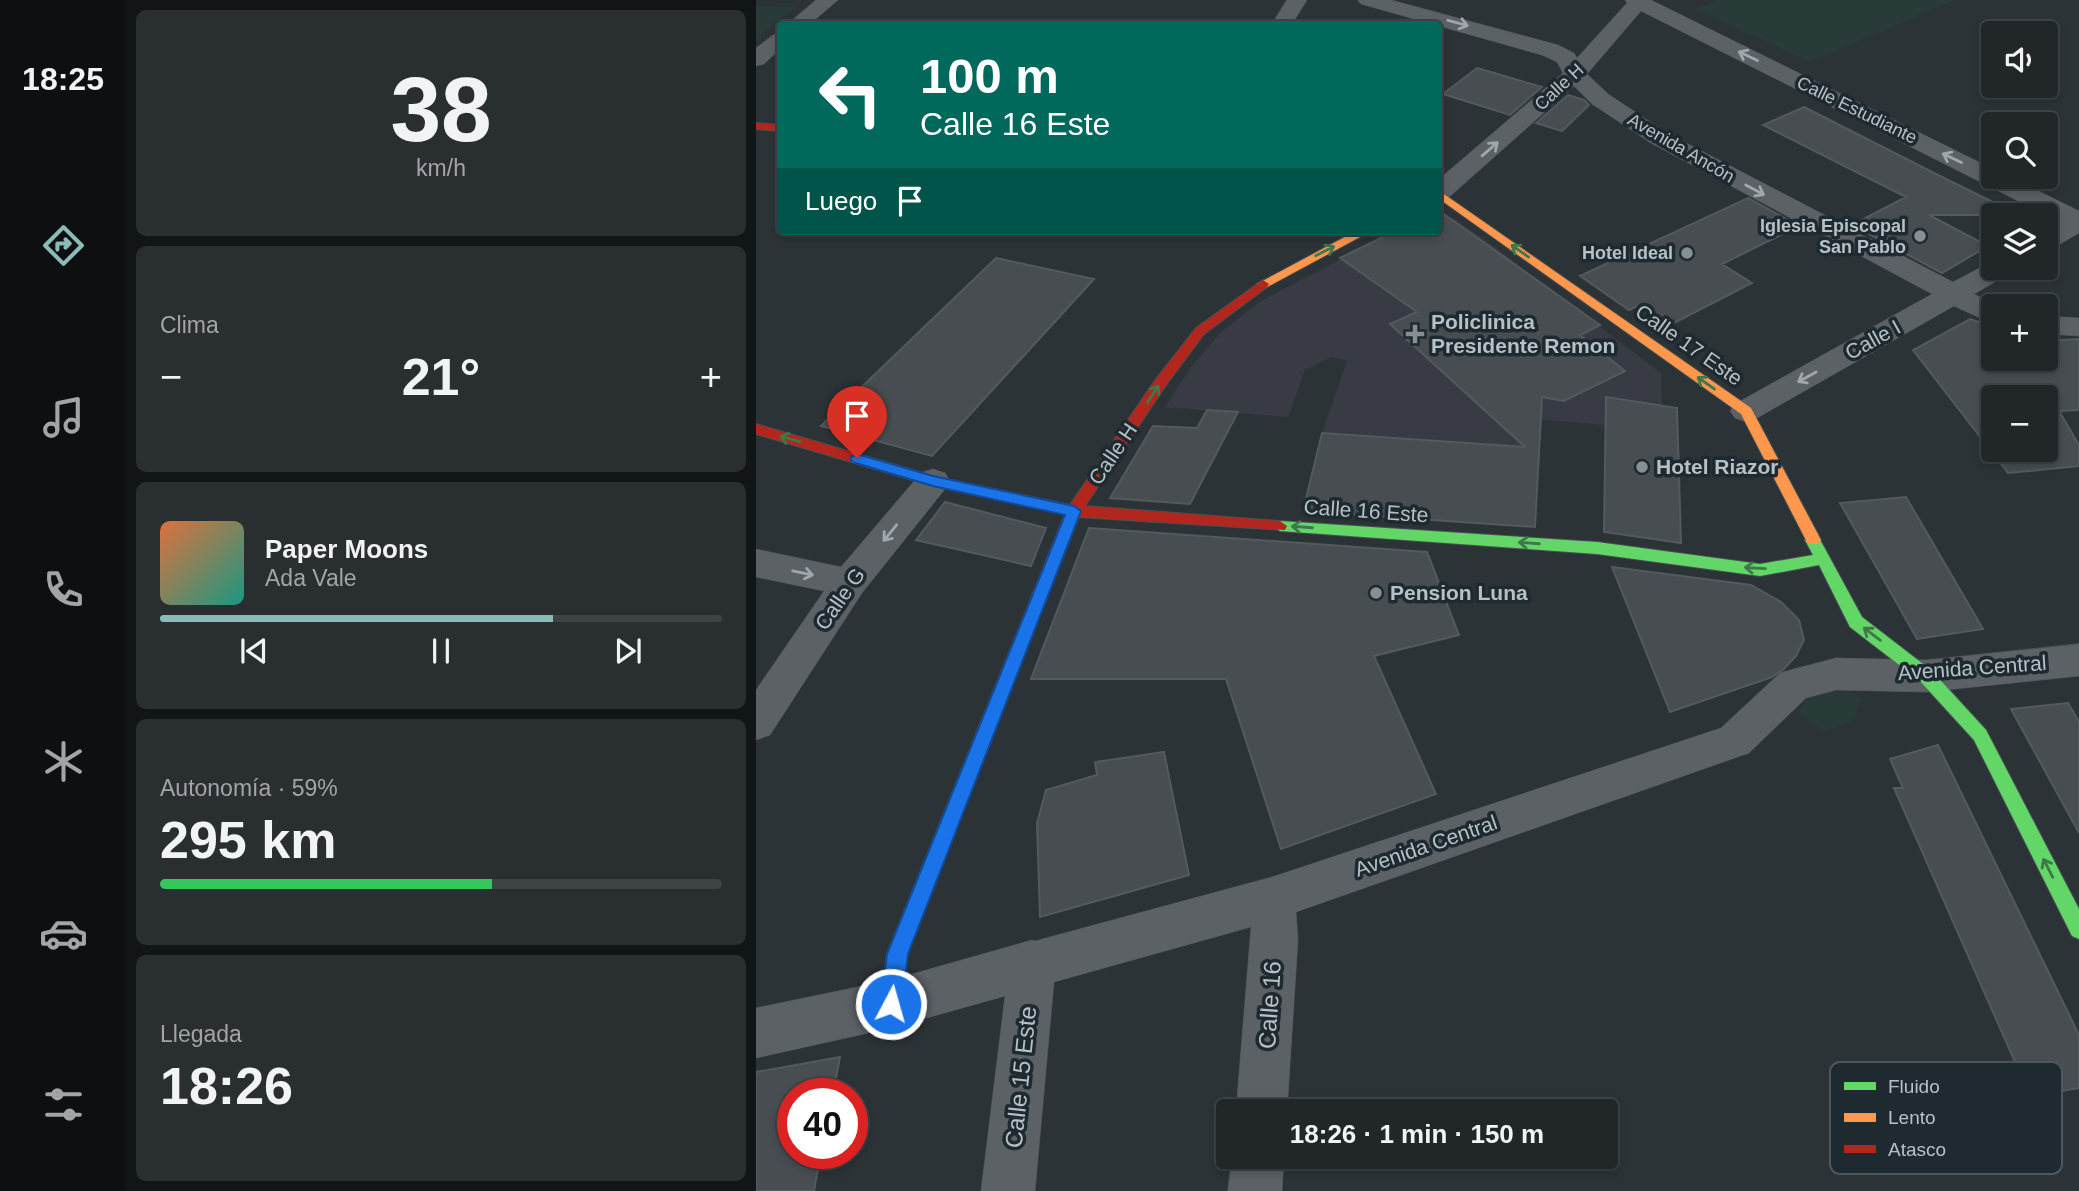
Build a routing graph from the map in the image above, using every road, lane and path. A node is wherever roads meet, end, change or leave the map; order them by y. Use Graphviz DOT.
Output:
graph roads {
  1 [pos="828,0"];
  2 [pos="1297,0"];
  3 [pos="1368,0"];
  4 [pos="1638,1"];
  5 [pos="802,21"];
  6 [pos="1284,21"];
  7 [pos="777,42"];
  8 [pos="756,59"];
  9 [pos="1576,74"];
  10 [pos="756,125"];
  11 [pos="777,128"];
  12 [pos="1442,191"];
  13 [pos="1442,196"];
  14 [pos="2079,222"];
  15 [pos="2058,234"];
  16 [pos="1357,235"];
  17 [pos="1981,278"];
  18 [pos="1952,295"];
  19 [pos="1981,309"];
  20 [pos="2058,326"];
  21 [pos="2079,327"];
  22 [pos="1746,411"];
  23 [pos="756,429"];
  24 [pos="933,481"];
  25 [pos="1074,511"];
  26 [pos="1822,559"];
  27 [pos="756,563"];
  28 [pos="849,583"];
  29 [pos="2079,660"];
  30 [pos="1926,676"];
  31 [pos="756,723"];
  32 [pos="1272,899"];
  33 [pos="2079,929"];
  34 [pos="1032,963"];
  35 [pos="891,1004"];
  36 [pos="756,1033"];
  37 [pos="1263,1099"];
  38 [pos="1257,1169"];
  39 [pos="1008,1191"];
  40 [pos="1255,1191"];
  1 -- 5 [label="street"];
  2 -- 6 [label="street"];
  3 -- 9 [label="street, Avenida Ancón, one-way"];
  4 -- 9 [label="street, Calle H"];
  14 -- 4 [label="street, Calle Estudiante, one-way"];
  7 -- 8 [label="street"];
  12 -- 9 [label="street, Calle H, one-way"];
  9 -- 18 [label="street, Avenida Ancón, one-way"];
  10 -- 11 [label="street"];
  22 -- 13 [label="street, Calle 17 Este, one-way"];
  14 -- 15 [label="street"];
  25 -- 16 [label="street, Calle H, one-way"];
  17 -- 18 [label="street, Calle I"];
  18 -- 19 [label="street, Avenida Ancón"];
  18 -- 22 [label="street, Calle I, one-way"];
  20 -- 21 [label="street"];
  22 -- 26 [label="street, Calle 17 Este"];
  24 -- 23 [label="street, Calle 16 Este, one-way"];
  24 -- 25 [label="street, Calle 16 Este"];
  24 -- 28 [label="street, Calle G, one-way"];
  26 -- 25 [label="street, Calle 16 Este, one-way"];
  25 -- 35 [label="street, Calle H"];
  30 -- 26 [label="street, one-way"];
  27 -- 28 [label="street, one-way"];
  28 -- 31 [label="street, Calle G"];
  29 -- 30 [label="street, Avenida Central"];
  30 -- 32 [label="street, Avenida Central"];
  33 -- 30 [label="street, one-way"];
  32 -- 34 [label="street, Avenida Central"];
  32 -- 37 [label="street, Calle 16"];
  34 -- 35 [label="street, Avenida Central"];
  34 -- 39 [label="street, Calle 15 Este"];
  35 -- 36 [label="street, Avenida Central"];
  38 -- 40 [label="street"];
}
